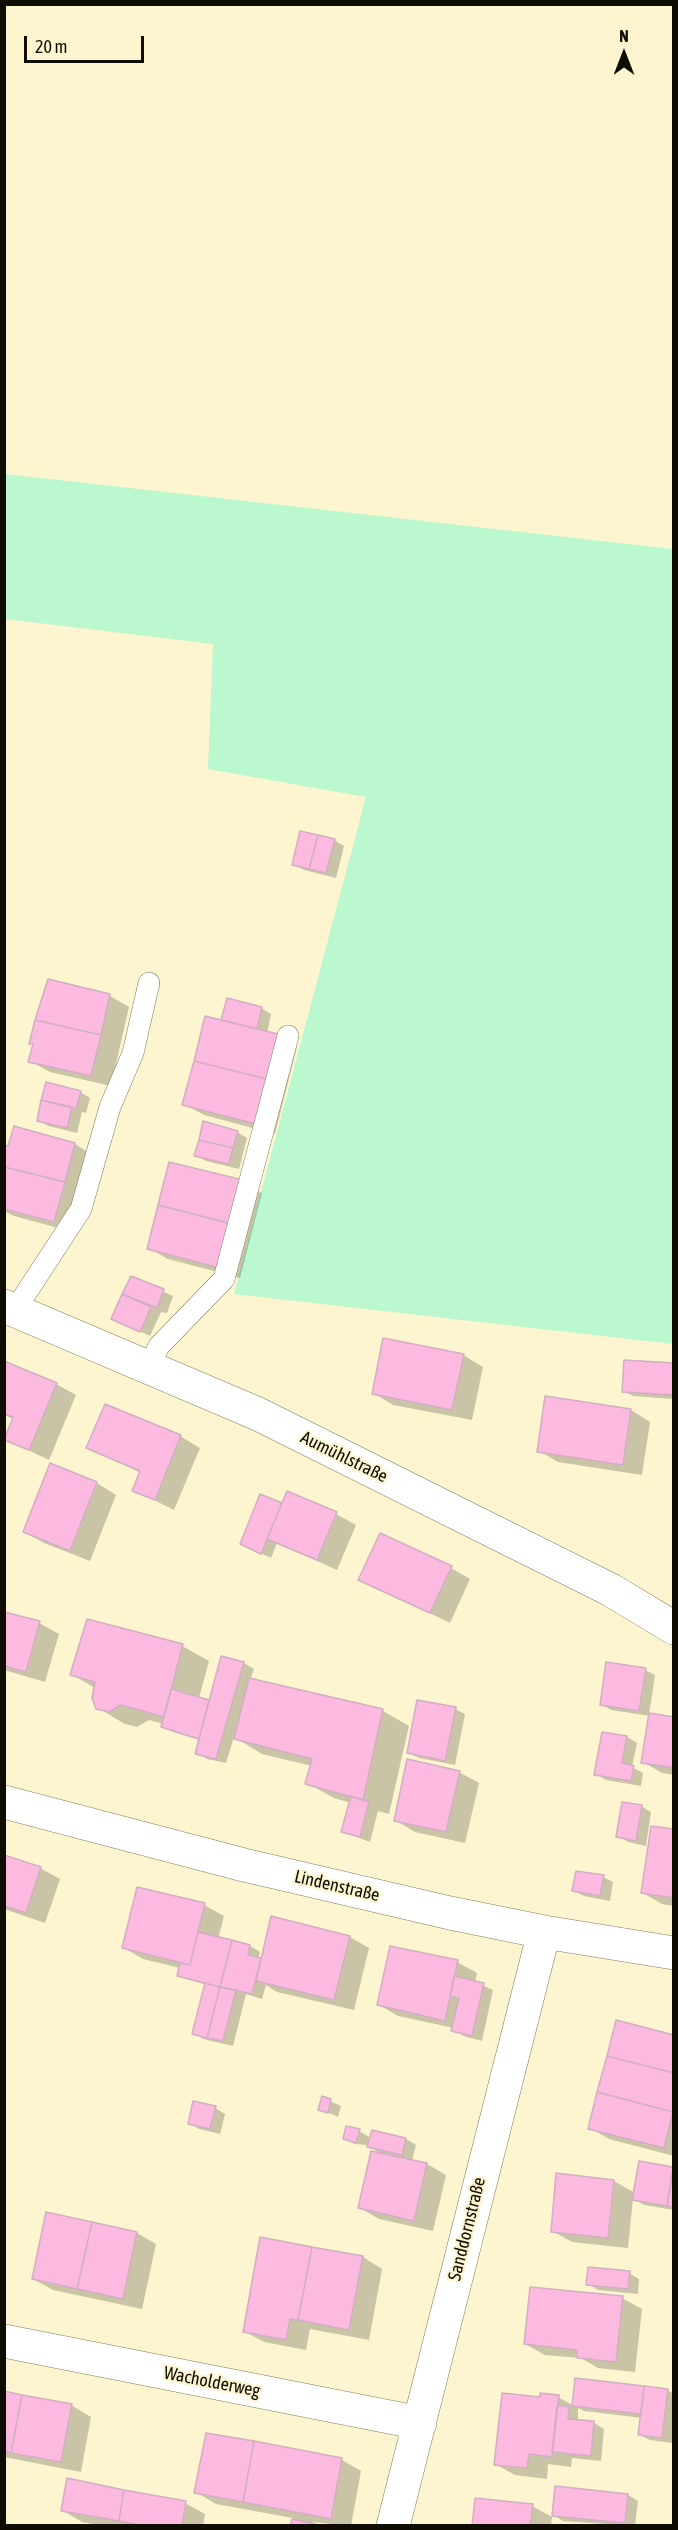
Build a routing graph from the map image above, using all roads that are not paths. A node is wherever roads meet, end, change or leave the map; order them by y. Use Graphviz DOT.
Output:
graph roads {
  1 [pos="149,983"];
  2 [pos="288,1036"];
  3 [pos="10,1308"];
  4 [pos="149,1366"];
  5 [pos="674,1628"];
  6 [pos="4,1802"];
  7 [pos="544,1932"];
  8 [pos="674,1953"];
  9 [pos="4,2341"];
  10 [pos="420,2423"];
  11 [pos="393,2526"];
  1 -- 3 [label="lane"];
  2 -- 4 [label="lane"];
  3 -- 4 [label="street, Aumühlstraße"];
  4 -- 5 [label="street, Aumühlstraße"];
  6 -- 7 [label="street, Lindenstraße"];
  7 -- 8 [label="street, Lindenstraße"];
  7 -- 10 [label="street, Sanddornstraße"];
  9 -- 10 [label="street, Wacholderweg"];
  10 -- 11 [label="street, Sanddornstraße"];
}
